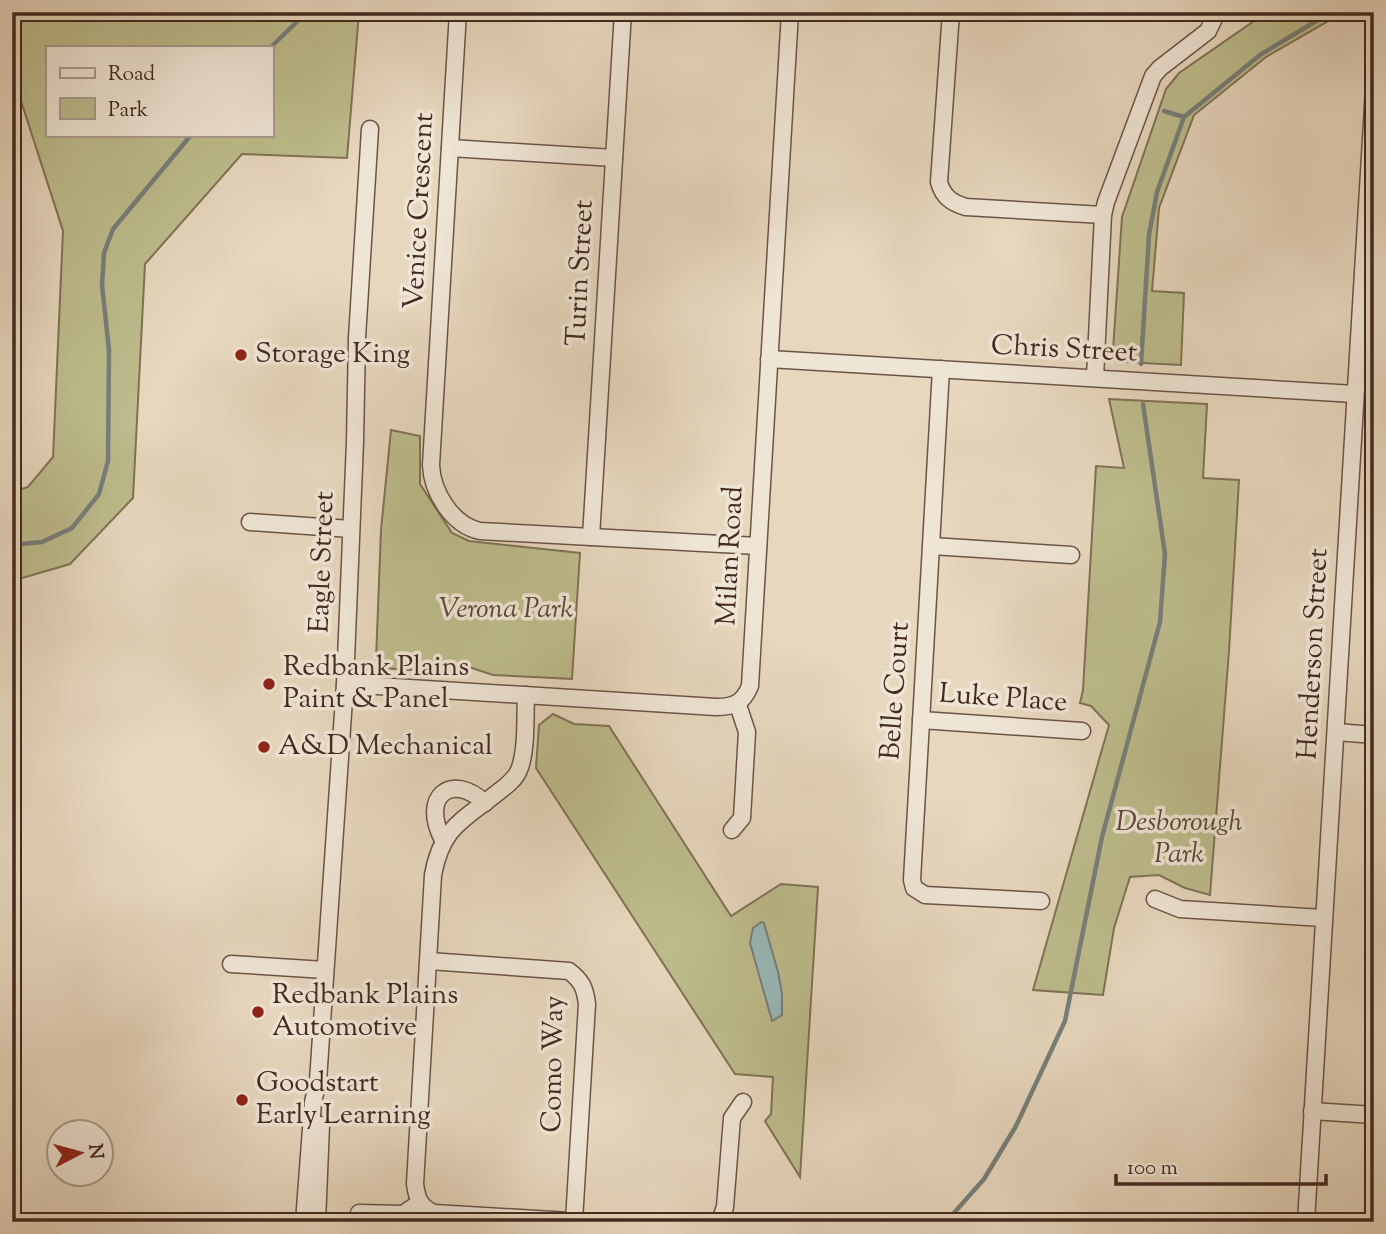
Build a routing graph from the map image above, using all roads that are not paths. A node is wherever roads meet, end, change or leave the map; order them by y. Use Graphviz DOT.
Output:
graph roads {
  1 [pos="458,12"];
  2 [pos="623,12"];
  3 [pos="790,12"];
  4 [pos="951,12"];
  5 [pos="1217,12"];
  6 [pos="1374,89"];
  7 [pos="370,129"];
  8 [pos="450,148"];
  9 [pos="614,158"];
  10 [pos="1103,215"];
  11 [pos="769,359"];
  12 [pos="941,369"];
  13 [pos="1095,378"];
  14 [pos="1355,394"];
  15 [pos="250,522"];
  16 [pos="351,529"];
  17 [pos="592,537"];
  18 [pos="758,546"];
  19 [pos="932,546"];
  20 [pos="1071,555"];
  21 [pos="345,684"];
  22 [pos="526,695"];
  23 [pos="737,705"];
  24 [pos="921,720"];
  25 [pos="1082,731"];
  26 [pos="1336,733"];
  27 [pos="1374,735"];
  28 [pos="485,803"];
  29 [pos="732,830"];
  30 [pos="443,840"];
  31 [pos="1155,899"];
  32 [pos="1041,901"];
  33 [pos="1323,918"];
  34 [pos="429,961"];
  35 [pos="230,964"];
  36 [pos="325,970"];
  37 [pos="318,1081"];
  38 [pos="743,1102"];
  39 [pos="1312,1111"];
  40 [pos="1374,1115"];
  41 [pos="319,1189"];
  42 [pos="419,1203"];
  43 [pos="359,1213"];
  44 [pos="574,1221"];
  45 [pos="304,1222"];
  46 [pos="317,1222"];
  47 [pos="324,1222"];
  48 [pos="586,1222"];
  49 [pos="716,1222"];
  50 [pos="1306,1222"];
  1 -- 8 [label="street, Venice Crescent"];
  2 -- 9 [label="street, Turin Street"];
  3 -- 11 [label="street, Milan Road"];
  4 -- 10 [label="street"];
  5 -- 10 [label="street"];
  6 -- 14 [label="street, Henderson Street"];
  7 -- 16 [label="street, Eagle Street"];
  8 -- 9 [label="street"];
  8 -- 17 [label="street, Venice Crescent"];
  9 -- 17 [label="street, Turin Street"];
  10 -- 13 [label="street"];
  11 -- 12 [label="street, Chris Street"];
  11 -- 18 [label="street, Milan Road"];
  12 -- 13 [label="street, Chris Street"];
  12 -- 19 [label="street, Belle Court"];
  13 -- 14 [label="street, Chris Street"];
  14 -- 26 [label="street, Henderson Street"];
  15 -- 16 [label="street"];
  16 -- 21 [label="street, Eagle Street"];
  17 -- 18 [label="street, Venice Crescent"];
  18 -- 23 [label="street, Milan Road"];
  19 -- 20 [label="street"];
  19 -- 24 [label="street, Belle Court"];
  21 -- 22 [label="street"];
  21 -- 36 [label="street, Eagle Street"];
  22 -- 23 [label="street"];
  22 -- 28 [label="street"];
  23 -- 29 [label="street"];
  24 -- 25 [label="street, Luke Place"];
  24 -- 32 [label="street, Belle Court"];
  26 -- 27 [label="street"];
  26 -- 33 [label="street, Henderson Street"];
  28 -- 30 [label="street"];
  28 -- 30 [label="street"];
  30 -- 34 [label="street"];
  31 -- 33 [label="street"];
  33 -- 39 [label="street, Henderson Street"];
  34 -- 42 [label="street"];
  34 -- 44 [label="street, Como Way"];
  35 -- 36 [label="street"];
  36 -- 37 [label="street, Eagle Street"];
  37 -- 41 [label="street, Eagle Street"];
  37 -- 45 [label="street, Eagle Street"];
  38 -- 49 [label="street"];
  39 -- 40 [label="street"];
  39 -- 50 [label="street, Henderson Street"];
  41 -- 46 [label="street, Eagle Street"];
  41 -- 47 [label="street"];
  42 -- 43 [label="street"];
  42 -- 44 [label="street"];
  44 -- 48 [label="street"];
}
